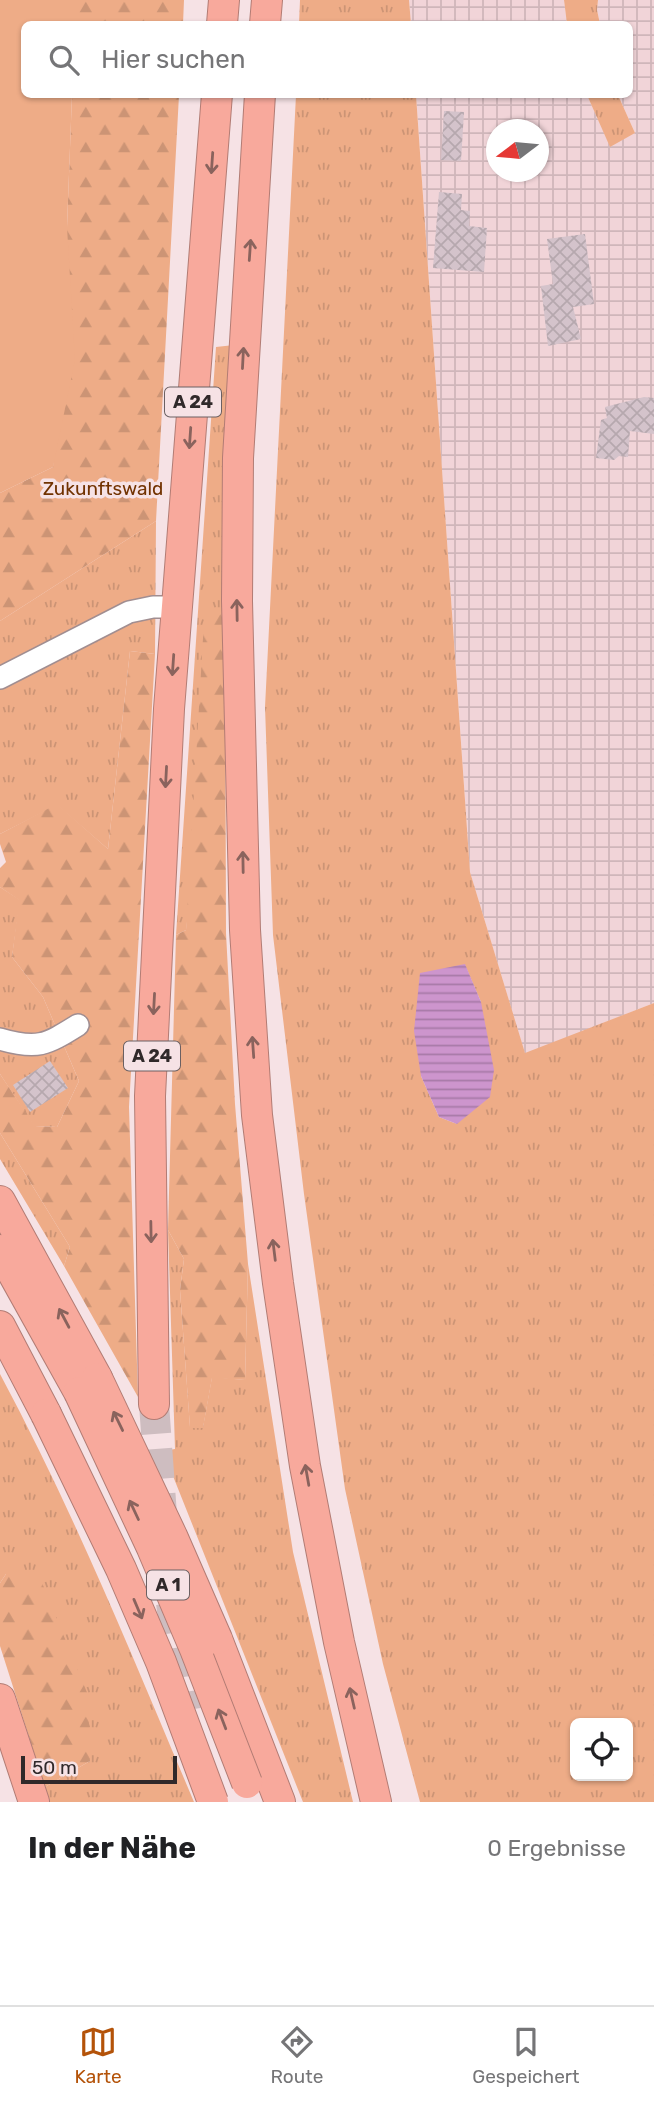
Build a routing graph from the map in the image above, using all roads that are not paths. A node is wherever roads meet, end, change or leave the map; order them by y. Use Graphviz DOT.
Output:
graph roads {
  1 [pos="224,0"];
  2 [pos="267,0"];
  3 [pos="222,21"];
  4 [pos="265,21"];
  5 [pos="217,98"];
  6 [pos="260,98"];
  7 [pos="177,607"];
  8 [pos="0,678"];
  9 [pos="78,1025"];
  10 [pos="0,1039"];
  11 [pos="0,1201"];
  12 [pos="0,1250"];
  13 [pos="0,1326"];
  14 [pos="88,1385"];
  15 [pos="154,1404"];
  16 [pos="0,1699"];
  17 [pos="367,1765"];
  18 [pos="250,1793"];
  19 [pos="34,1802"];
  20 [pos="214,1802"];
  21 [pos="280,1802"];
  22 [pos="376,1802"];
  23 [pos="381,1802"];
  1 -- 3 [label="highway"];
  2 -- 4 [label="highway"];
  5 -- 7 [label="highway, A 24, one-way"];
  17 -- 6 [label="highway, A 24, one-way"];
  7 -- 8 [label="lane"];
  7 -- 15 [label="highway, A 24, one-way"];
  9 -- 10 [label="lane"];
  14 -- 11 [label="highway, A 1, one-way"];
  12 -- 14 [label="highway, A 1"];
  13 -- 20 [label="highway, A 1, one-way, bridge"];
  18 -- 14 [label="highway, A 1, one-way, bridge"];
  21 -- 14 [label="highway, A 1, one-way, bridge"];
  16 -- 19 [label="highway"];
  17 -- 22 [label="highway, A 24"];
  17 -- 23 [label="highway, A 24"];
}
